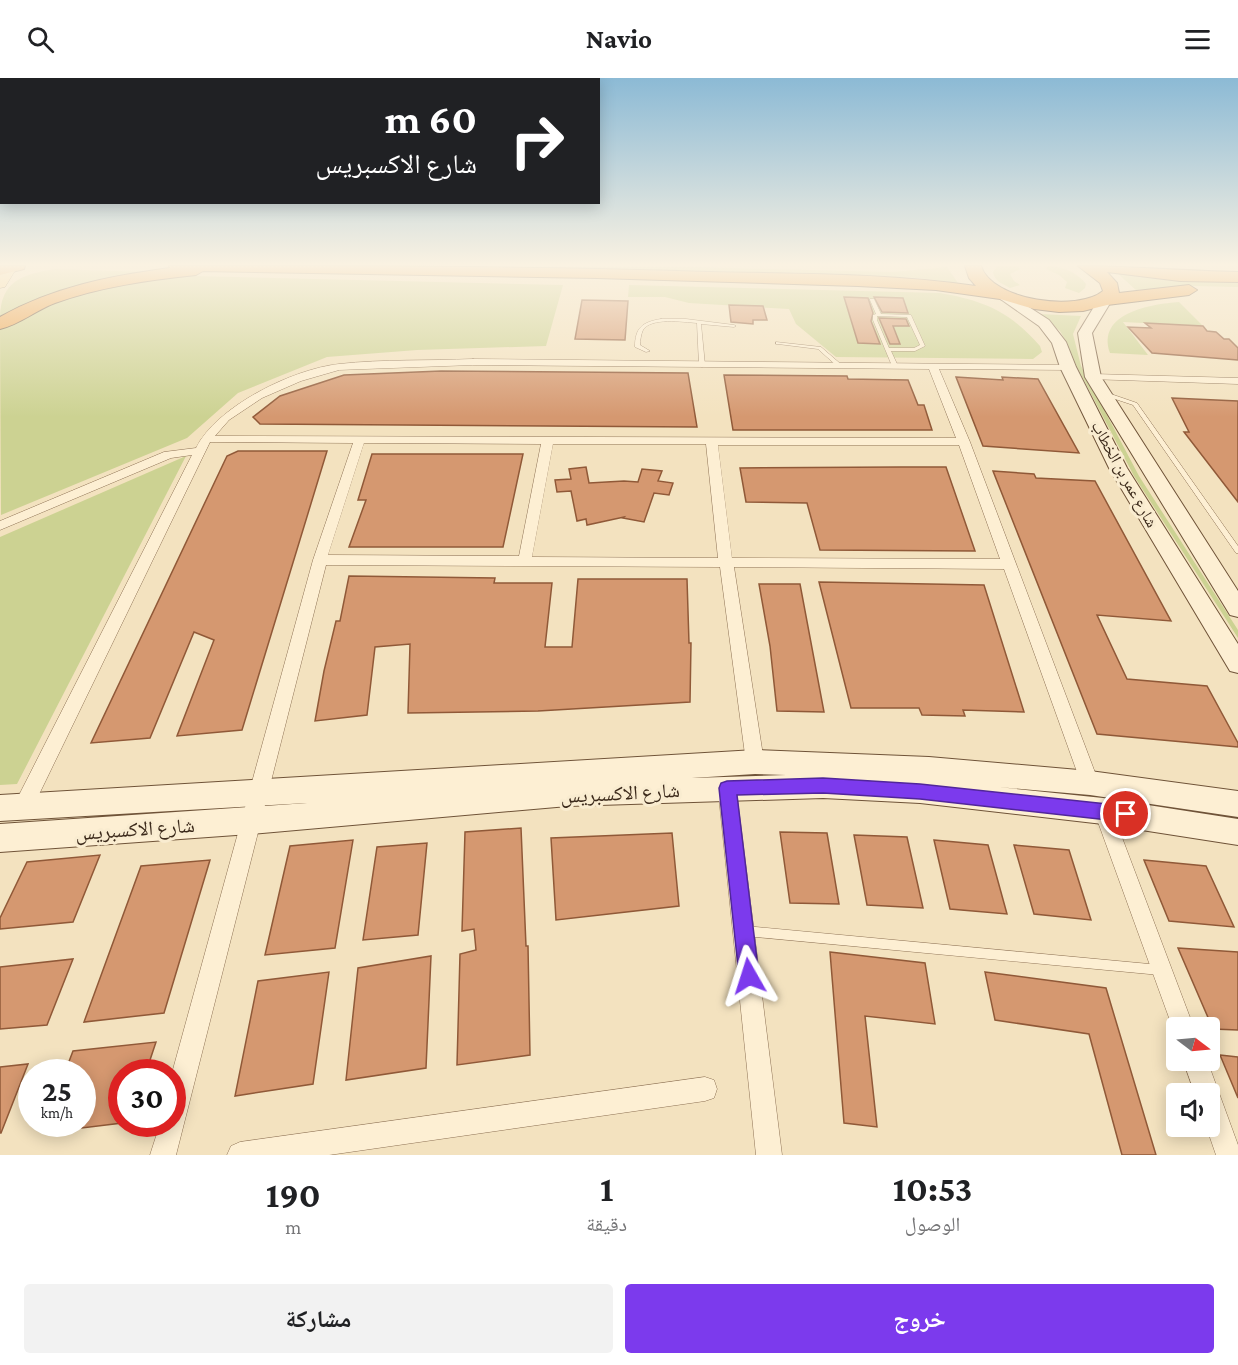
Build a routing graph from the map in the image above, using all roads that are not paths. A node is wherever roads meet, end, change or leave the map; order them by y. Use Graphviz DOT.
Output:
graph roads {
  1 [pos="16,316"];
  2 [pos="875,316"];
  3 [pos="909,316"];
  4 [pos="1034,316"];
  5 [pos="1095,316"];
  6 [pos="699,322"];
  7 [pos="0,324"];
  8 [pos="734,327"];
  9 [pos="778,343"];
  10 [pos="888,349"];
  11 [pos="648,351"];
  12 [pos="702,365"];
  13 [pos="840,366"];
  14 [pos="895,366"];
  15 [pos="933,366"];
  16 [pos="1068,367"];
  17 [pos="1238,381"];
  18 [pos="1097,385"];
  19 [pos="360,438"];
  20 [pos="206,439"];
  21 [pos="548,440"];
  22 [pos="712,442"];
  23 [pos="964,442"];
  24 [pos="199,451"];
  25 [pos="0,526"];
  26 [pos="1238,551"];
  27 [pos="525,559"];
  28 [pos="320,560"];
  29 [pos="726,563"];
  30 [pos="1010,564"];
  31 [pos="1238,609"];
  32 [pos="1238,664"];
  33 [pos="755,762"];
  34 [pos="1090,783"];
  35 [pos="727,788"];
  36 [pos="257,794"];
  37 [pos="1238,804"];
  38 [pos="12,807"];
  39 [pos="1103,811"];
  40 [pos="250,821"];
  41 [pos="1238,832"];
  42 [pos="1,841"];
  43 [pos="744,931"];
  44 [pos="1162,970"];
  45 [pos="1179,1017"];
  46 [pos="186,1068"];
  47 [pos="705,1089"];
  48 [pos="1220,1130"];
  49 [pos="168,1137"];
  50 [pos="163,1155"];
  51 [pos="240,1155"];
  52 [pos="769,1155"];
  53 [pos="1229,1155"];
  1 -- 7 [label="highway"];
  2 -- 10 [label="lane"];
  3 -- 10 [label="lane"];
  4 -- 16 [label="street, شارع عمر بن الخطاب"];
  5 -- 18 [label="street, شارع عمر بن الخطاب"];
  6 -- 8 [label="lane"];
  6 -- 11 [label="lane"];
  6 -- 12 [label="lane"];
  9 -- 13 [label="lane"];
  10 -- 14 [label="lane"];
  12 -- 13 [label="street"];
  12 -- 20 [label="street"];
  13 -- 14 [label="street"];
  14 -- 15 [label="street"];
  15 -- 16 [label="street"];
  15 -- 23 [label="street"];
  16 -- 32 [label="street, شارع عمر بن الخطاب"];
  17 -- 18 [label="street"];
  18 -- 26 [label="lane"];
  18 -- 31 [label="street, شارع عمر بن الخطاب"];
  19 -- 20 [label="street"];
  19 -- 21 [label="street"];
  19 -- 28 [label="street"];
  20 -- 24 [label="street"];
  21 -- 22 [label="street"];
  21 -- 27 [label="street"];
  22 -- 23 [label="street"];
  22 -- 29 [label="street"];
  23 -- 30 [label="street"];
  24 -- 25 [label="street"];
  24 -- 38 [label="street"];
  27 -- 28 [label="street"];
  27 -- 29 [label="street"];
  28 -- 36 [label="street"];
  29 -- 30 [label="street"];
  29 -- 33 [label="street"];
  30 -- 34 [label="street"];
  33 -- 34 [label="street"];
  33 -- 36 [label="street"];
  34 -- 37 [label="street"];
  35 -- 39 [label="street, شارع الاكسبريس"];
  35 -- 40 [label="street, شارع الاكسبريس"];
  35 -- 43 [label="street"];
  36 -- 38 [label="street"];
  36 -- 40 [label="street"];
  39 -- 41 [label="street, شارع الاكسبريس"];
  39 -- 44 [label="street"];
  40 -- 42 [label="street, شارع الاكسبريس"];
  40 -- 46 [label="street"];
  43 -- 44 [label="lane"];
  43 -- 52 [label="street"];
  44 -- 45 [label="street"];
  47 -- 51 [label="street"];
  48 -- 53 [label="street"];
  49 -- 50 [label="street"];
}
